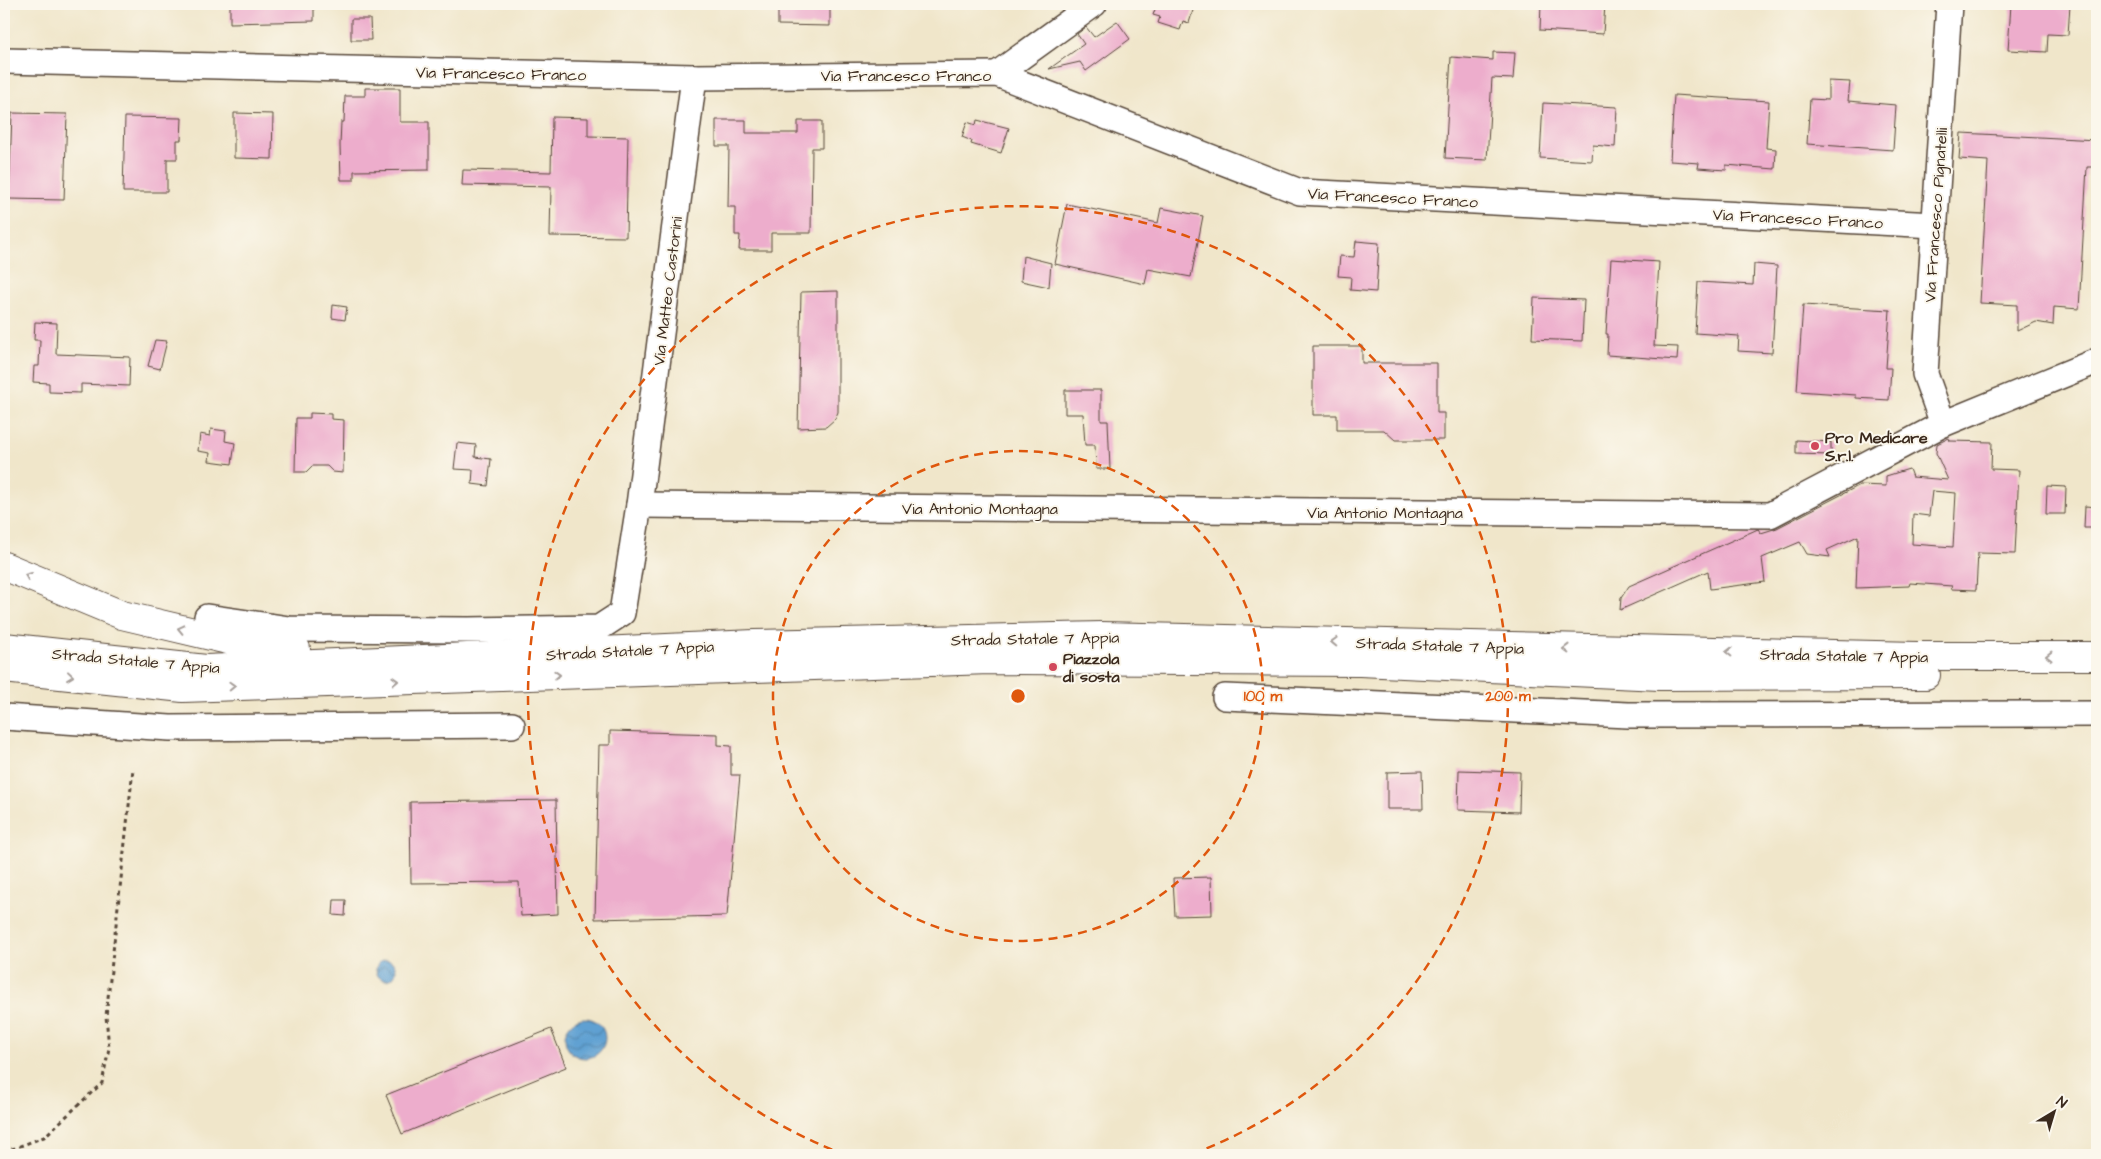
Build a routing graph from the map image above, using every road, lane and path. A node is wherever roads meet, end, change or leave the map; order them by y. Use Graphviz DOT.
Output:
graph roads {
  1 [pos="1094,4"];
  2 [pos="1949,4"];
  3 [pos="4,62"];
  4 [pos="997,74"];
  5 [pos="694,77"];
  6 [pos="1935,225"];
  7 [pos="2097,361"];
  8 [pos="1943,424"];
  9 [pos="639,505"];
  10 [pos="4,566"];
  11 [pos="207,617"];
  12 [pos="4,647"];
  13 [pos="525,654"];
  14 [pos="2097,656"];
  15 [pos="4,670"];
  16 [pos="2097,674"];
  17 [pos="1225,697"];
  18 [pos="2097,714"];
  19 [pos="4,717"];
  20 [pos="512,726"];
  21 [pos="133,769"];
  22 [pos="4,1152"];
  1 -- 4 [label="street"];
  2 -- 6 [label="street, Via Francesco Pignatelli"];
  3 -- 5 [label="street, Via Francesco Franco"];
  4 -- 5 [label="street, Via Francesco Franco"];
  4 -- 6 [label="street, Via Francesco Franco"];
  5 -- 9 [label="street, Via Matteo Castorini"];
  6 -- 8 [label="street, Via Francesco Pignatelli"];
  7 -- 8 [label="street, Via Antonio Montagna"];
  8 -- 9 [label="street, Via Antonio Montagna"];
  9 -- 11 [label="street, Via Matteo Castorini"];
  13 -- 10 [label="highway, one-way"];
  12 -- 13 [label="highway, Strada Statale 7 Appia"];
  14 -- 13 [label="highway, Strada Statale 7 Appia, one-way"];
  15 -- 16 [label="highway, Strada Statale 7 Appia, one-way"];
  17 -- 18 [label="street"];
  19 -- 20 [label="street"];
  21 -- 22 [label="path"];
}
